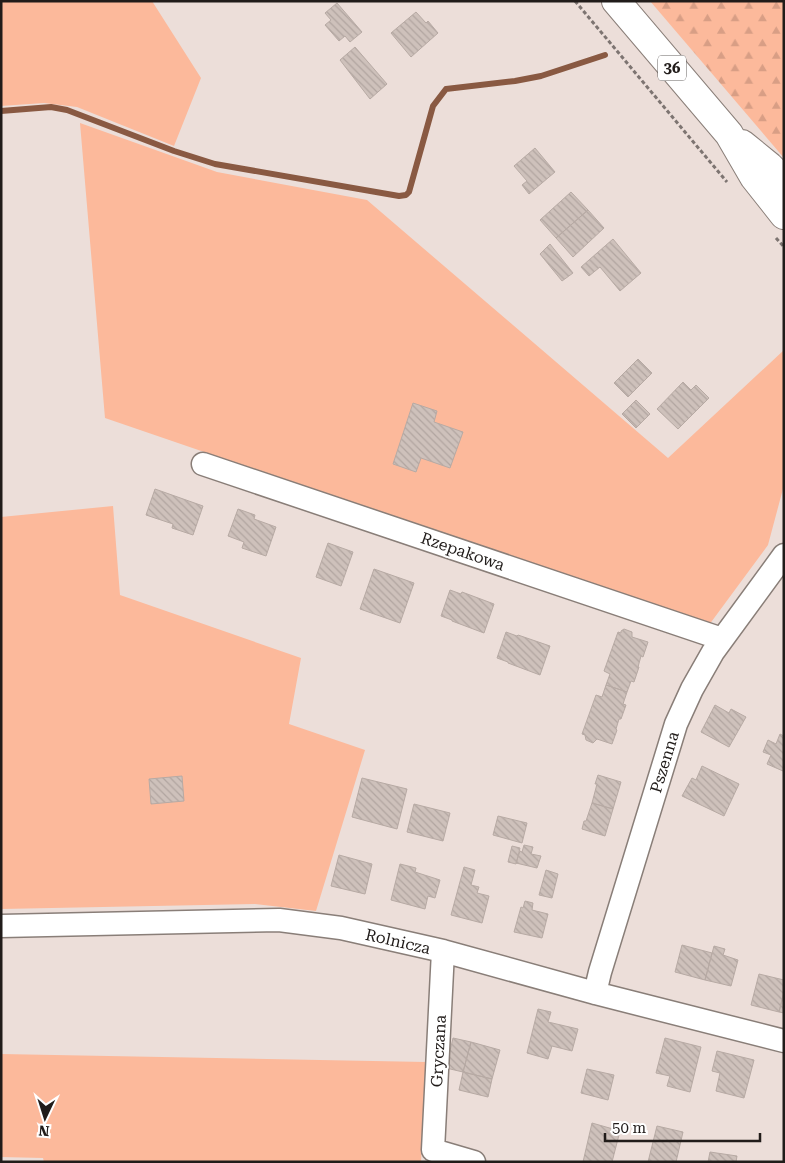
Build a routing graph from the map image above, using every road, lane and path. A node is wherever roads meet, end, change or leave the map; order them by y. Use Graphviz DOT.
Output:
graph roads {
  1 [pos="575,1"];
  2 [pos="616,1"];
  3 [pos="729,134"];
  4 [pos="784,181"];
  5 [pos="728,183"];
  6 [pos="777,224"];
  7 [pos="784,247"];
  8 [pos="203,464"];
  9 [pos="784,555"];
  10 [pos="722,639"];
  11 [pos="1,926"];
  12 [pos="443,951"];
  13 [pos="595,993"];
  14 [pos="784,1041"];
  15 [pos="474,1162"];
  1 -- 5 [label="path"];
  2 -- 3 [label="main road, 36"];
  3 -- 4 [label="main road, 36"];
  3 -- 6 [label="main road, 36"];
  6 -- 7 [label="path"];
  8 -- 10 [label="street, Rzepakowa"];
  9 -- 10 [label="street, Pszenna"];
  10 -- 13 [label="street, Pszenna"];
  11 -- 12 [label="street, Rolnicza"];
  12 -- 13 [label="street, Rolnicza"];
  12 -- 15 [label="street, Gryczana"];
  13 -- 14 [label="street, Rolnicza"];
}
